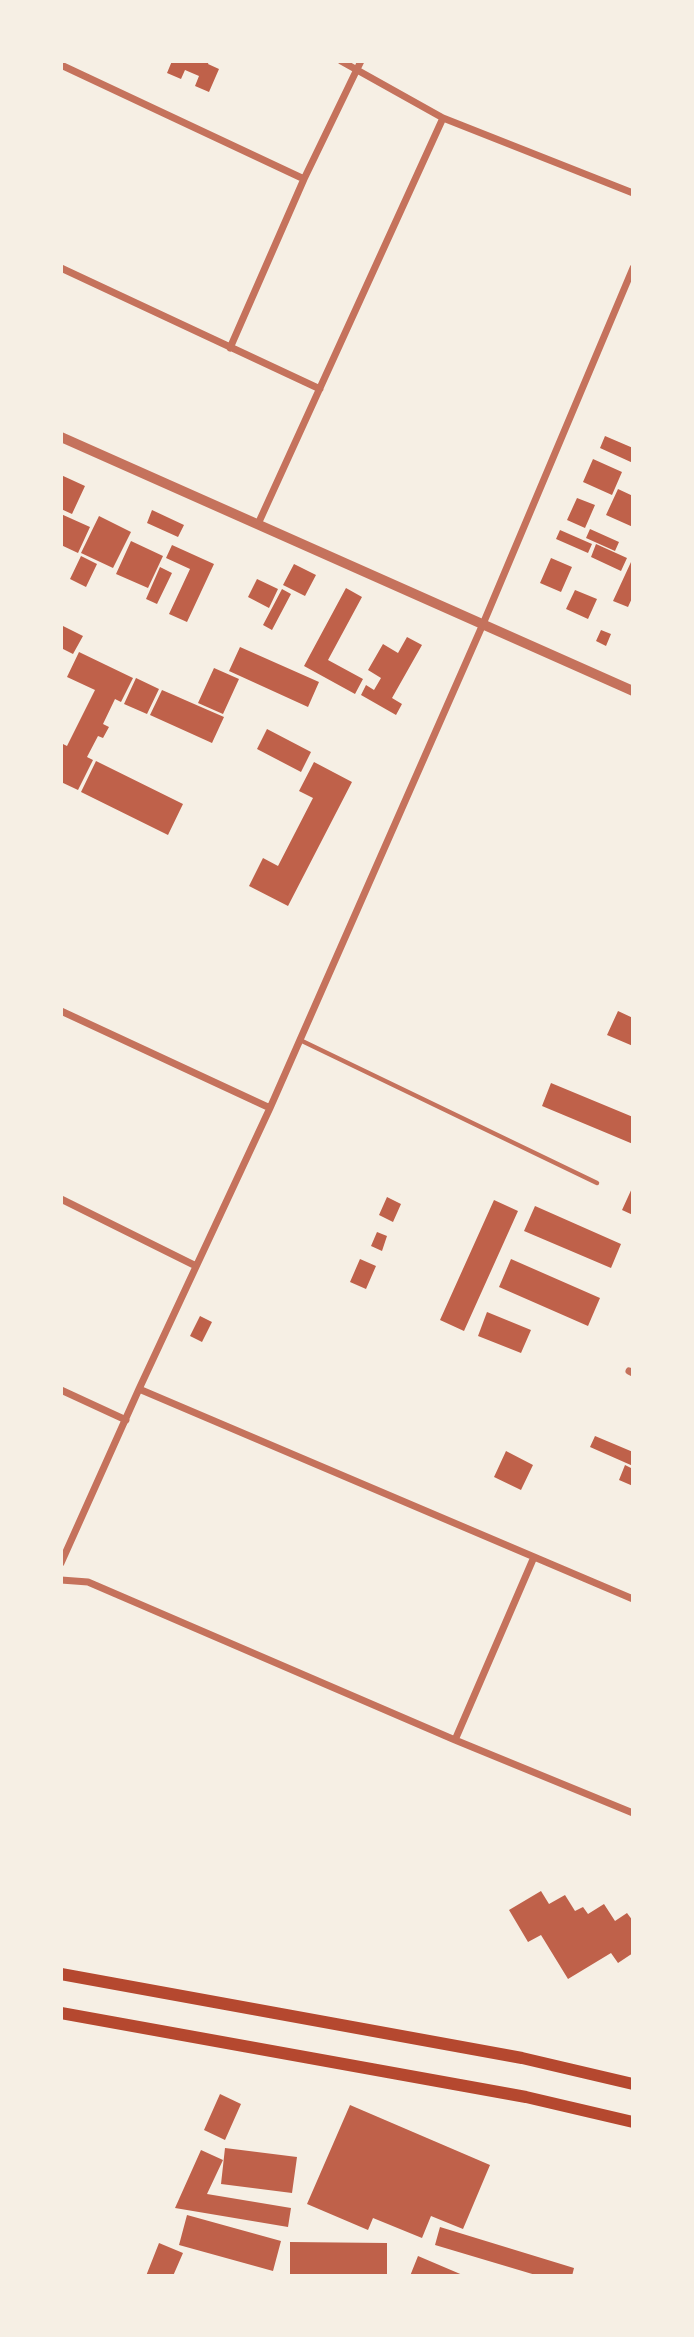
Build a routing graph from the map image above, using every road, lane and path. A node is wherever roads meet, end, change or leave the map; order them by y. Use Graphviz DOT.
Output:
graph roads {
  1 [pos="341,61"];
  2 [pos="361,61"];
  3 [pos="61,65"];
  4 [pos="357,70"];
  5 [pos="443,118"];
  6 [pos="304,179"];
  7 [pos="633,193"];
  8 [pos="61,268"];
  9 [pos="633,268"];
  10 [pos="230,348"];
  11 [pos="320,389"];
  12 [pos="61,437"];
  13 [pos="258,524"];
  14 [pos="484,624"];
  15 [pos="633,691"];
  16 [pos="61,1011"];
  17 [pos="300,1040"];
  18 [pos="270,1108"];
  19 [pos="597,1183"];
  20 [pos="61,1199"];
  21 [pos="196,1266"];
  22 [pos="139,1389"];
  23 [pos="61,1390"];
  24 [pos="126,1420"];
  25 [pos="534,1557"];
  26 [pos="61,1563"];
  27 [pos="61,1580"];
  28 [pos="633,1599"];
  29 [pos="455,1740"];
  30 [pos="633,1813"];
  31 [pos="61,1974"];
  32 [pos="61,2013"];
  33 [pos="633,2084"];
  34 [pos="633,2122"];
  1 -- 4 [label="street"];
  2 -- 4 [label="street"];
  3 -- 6 [label="street"];
  4 -- 5 [label="street"];
  4 -- 6 [label="street"];
  5 -- 7 [label="street"];
  5 -- 11 [label="street"];
  6 -- 10 [label="street"];
  8 -- 10 [label="street"];
  9 -- 14 [label="street"];
  10 -- 11 [label="street"];
  11 -- 13 [label="street"];
  12 -- 13 [label="street"];
  13 -- 14 [label="street"];
  14 -- 15 [label="street"];
  14 -- 17 [label="street"];
  16 -- 18 [label="street"];
  17 -- 18 [label="street"];
  17 -- 19 [label="lane"];
  18 -- 21 [label="street"];
  20 -- 21 [label="street"];
  21 -- 22 [label="street"];
  22 -- 24 [label="street"];
  22 -- 25 [label="street"];
  23 -- 24 [label="street"];
  24 -- 26 [label="street"];
  25 -- 28 [label="street"];
  25 -- 29 [label="street"];
  27 -- 29 [label="street"];
  29 -- 30 [label="street"];
  31 -- 33 [label="main road"];
  32 -- 34 [label="main road"];
}
